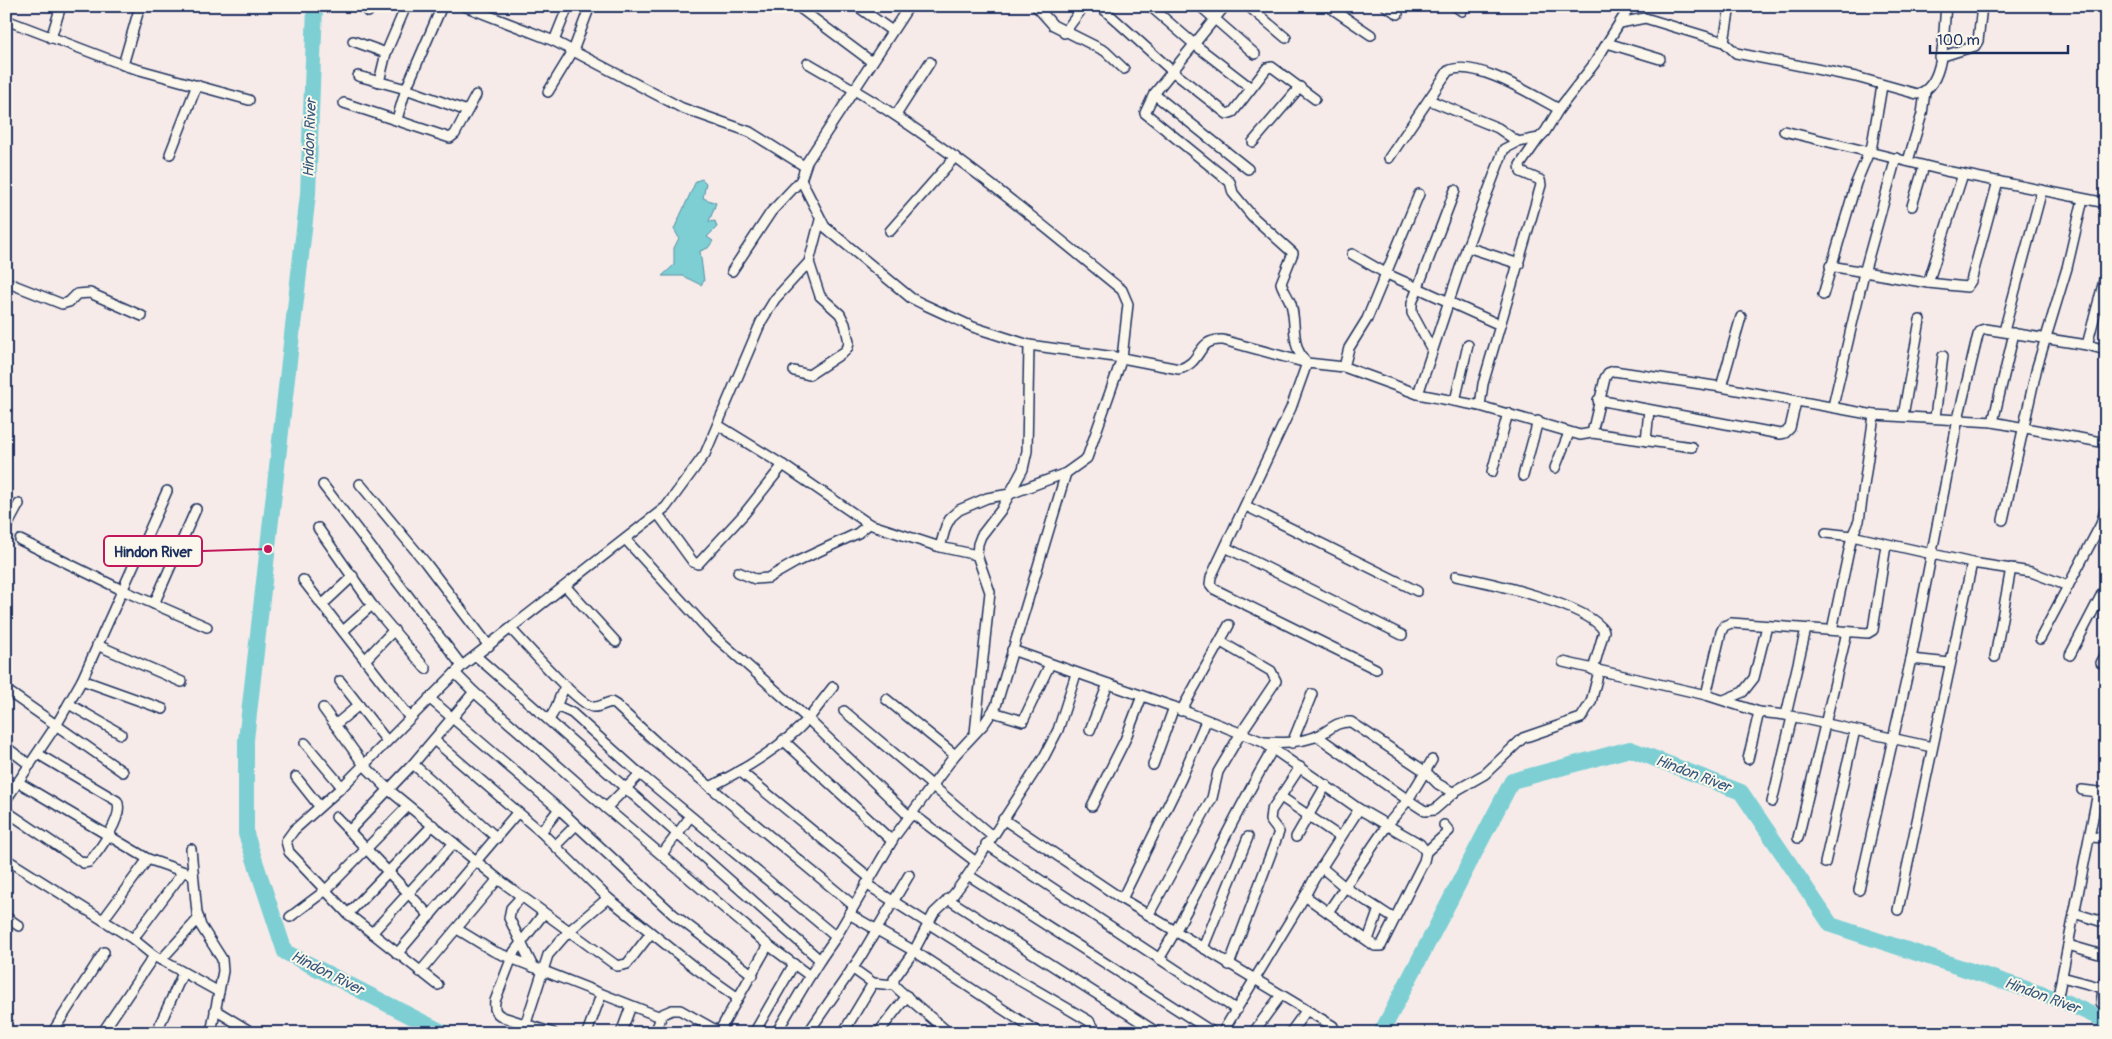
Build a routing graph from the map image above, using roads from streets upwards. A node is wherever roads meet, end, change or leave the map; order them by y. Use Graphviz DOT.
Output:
graph roads {
  1 [pos="61,6"];
  2 [pos="140,6"];
  3 [pos="406,6"];
  4 [pos="442,6"];
  5 [pos="464,6"];
  6 [pos="568,6"];
  7 [pos="590,6"];
  8 [pos="797,6"];
  9 [pos="857,6"];
  10 [pos="909,6"];
  11 [pos="1036,6"];
  12 [pos="1084,6"];
  13 [pos="1100,6"];
  14 [pos="1150,6"];
  15 [pos="1200,6"];
  16 [pos="1225,6"];
  17 [pos="1248,6"];
  18 [pos="1328,6"];
  19 [pos="1386,6"];
  20 [pos="1630,6"];
  21 [pos="1730,6"];
  22 [pos="1946,6"];
  23 [pos="1982,6"];
  24 [pos="1398,14"];
  25 [pos="1215,19"];
  26 [pos="6,20"];
  27 [pos="1620,23"];
  28 [pos="892,31"];
  29 [pos="1064,33"];
  30 [pos="1371,35"];
  31 [pos="51,38"];
  32 [pos="1286,38"];
  33 [pos="353,41"];
  34 [pos="554,41"];
  35 [pos="1724,42"];
  36 [pos="1607,43"];
  37 [pos="1194,44"];
  38 [pos="573,51"];
  39 [pos="386,53"];
  40 [pos="1255,54"];
  41 [pos="1940,57"];
  42 [pos="1660,59"];
  43 [pos="872,62"];
  44 [pos="930,62"];
  45 [pos="808,63"];
  46 [pos="123,65"];
  47 [pos="1124,68"];
  48 [pos="1172,71"];
  49 [pos="358,76"];
  50 [pos="379,82"];
  51 [pos="197,85"];
  52 [pos="1882,86"];
  53 [pos="1251,88"];
  54 [pos="1300,88"];
  55 [pos="406,89"];
  56 [pos="853,90"];
  57 [pos="548,92"];
  58 [pos="1925,92"];
  59 [pos="1154,94"];
  60 [pos="476,95"];
  61 [pos="1315,99"];
  62 [pos="249,100"];
  63 [pos="1429,100"];
  64 [pos="344,103"];
  65 [pos="1559,109"];
  66 [pos="467,111"];
  67 [pos="896,115"];
  68 [pos="397,118"];
  69 [pos="1784,132"];
  70 [pos="1539,138"];
  71 [pos="1253,142"];
  72 [pos="1518,142"];
  73 [pos="1869,151"];
  74 [pos="170,154"];
  75 [pos="954,157"];
  76 [pos="1389,158"];
  77 [pos="1896,158"];
  78 [pos="1908,162"];
  79 [pos="804,166"];
  80 [pos="1924,166"];
  81 [pos="1248,169"];
  82 [pos="1964,174"];
  83 [pos="801,180"];
  84 [pos="1998,181"];
  85 [pos="1455,190"];
  86 [pos="2042,190"];
  87 [pos="1419,194"];
  88 [pos="2083,199"];
  89 [pos="2106,203"];
  90 [pos="1912,206"];
  91 [pos="820,220"];
  92 [pos="890,231"];
  93 [pos="1467,247"];
  94 [pos="1352,254"];
  95 [pos="808,262"];
  96 [pos="1519,264"];
  97 [pos="1830,266"];
  98 [pos="732,271"];
  99 [pos="1864,273"];
  100 [pos="2106,273"];
  101 [pos="1386,274"];
  102 [pos="6,282"];
  103 [pos="1928,283"];
  104 [pos="1416,288"];
  105 [pos="1823,295"];
  106 [pos="1448,303"];
  107 [pos="142,316"];
  108 [pos="1742,317"];
  109 [pos="1920,320"];
  110 [pos="1500,325"];
  111 [pos="2004,331"];
  112 [pos="2014,333"];
  113 [pos="2046,338"];
  114 [pos="1029,345"];
  115 [pos="1468,345"];
  116 [pos="2087,345"];
  117 [pos="1432,350"];
  118 [pos="2106,350"];
  119 [pos="1943,356"];
  120 [pos="1122,358"];
  121 [pos="1307,363"];
  122 [pos="1344,367"];
  123 [pos="794,371"];
  124 [pos="1722,387"];
  125 [pos="1418,394"];
  126 [pos="1598,400"];
  127 [pos="1455,402"];
  128 [pos="1796,402"];
  129 [pos="1480,406"];
  130 [pos="1833,406"];
  131 [pos="1649,410"];
  132 [pos="1508,413"];
  133 [pos="1874,415"];
  134 [pos="1903,416"];
  135 [pos="1935,417"];
  136 [pos="1958,419"];
  137 [pos="1538,421"];
  138 [pos="1993,422"];
  139 [pos="718,425"];
  140 [pos="2023,428"];
  141 [pos="1592,432"];
  142 [pos="1569,433"];
  143 [pos="1646,441"];
  144 [pos="2106,443"];
  145 [pos="1692,447"];
  146 [pos="783,465"];
  147 [pos="1555,468"];
  148 [pos="1492,472"];
  149 [pos="1066,473"];
  150 [pos="1523,476"];
  151 [pos="360,484"];
  152 [pos="323,485"];
  153 [pos="168,491"];
  154 [pos="1010,494"];
  155 [pos="19,504"];
  156 [pos="1246,506"];
  157 [pos="2106,507"];
  158 [pos="196,509"];
  159 [pos="658,514"];
  160 [pos="2003,520"];
  161 [pos="869,524"];
  162 [pos="6,528"];
  163 [pos="318,528"];
  164 [pos="1826,533"];
  165 [pos="1852,536"];
  166 [pos="20,540"];
  167 [pos="626,540"];
  168 [pos="1886,545"];
  169 [pos="940,547"];
  170 [pos="1227,548"];
  171 [pos="977,555"];
  172 [pos="1932,555"];
  173 [pos="1972,562"];
  174 [pos="2011,568"];
  175 [pos="738,572"];
  176 [pos="353,576"];
  177 [pos="1456,576"];
  178 [pos="303,580"];
  179 [pos="2068,586"];
  180 [pos="2106,586"];
  181 [pos="566,587"];
  182 [pos="122,590"];
  183 [pos="1417,591"];
  184 [pos="154,604"];
  185 [pos="322,605"];
  186 [pos="372,605"];
  187 [pos="1230,625"];
  188 [pos="1767,626"];
  189 [pos="207,627"];
  190 [pos="511,629"];
  191 [pos="1806,629"];
  192 [pos="394,630"];
  193 [pos="1832,630"];
  194 [pos="343,631"];
  195 [pos="1847,632"];
  196 [pos="1402,635"];
  197 [pos="2040,639"];
  198 [pos="616,642"];
  199 [pos="1221,642"];
  200 [pos="97,645"];
  201 [pos="488,646"];
  202 [pos="1012,650"];
  203 [pos="2070,655"];
  204 [pos="476,656"];
  205 [pos="1995,657"];
  206 [pos="1911,659"];
  207 [pos="365,660"];
  208 [pos="1562,662"];
  209 [pos="1950,663"];
  210 [pos="1050,664"];
  211 [pos="462,666"];
  212 [pos="426,669"];
  213 [pos="1376,669"];
  214 [pos="1596,671"];
  215 [pos="454,673"];
  216 [pos="1076,674"];
  217 [pos="82,680"];
  218 [pos="340,681"];
  219 [pos="182,682"];
  220 [pos="1108,684"];
  221 [pos="566,686"];
  222 [pos="833,687"];
  223 [pos="6,690"];
  224 [pos="474,692"];
  225 [pos="1312,694"];
  226 [pos="1706,695"];
  227 [pos="1142,696"];
  228 [pos="429,698"];
  229 [pos="886,699"];
  230 [pos="1724,700"];
  231 [pos="69,704"];
  232 [pos="359,705"];
  233 [pos="557,706"];
  234 [pos="323,708"];
  235 [pos="163,709"];
  236 [pos="1178,709"];
  237 [pos="844,711"];
  238 [pos="993,712"];
  239 [pos="1758,712"];
  240 [pos="1789,716"];
  241 [pos="410,718"];
  242 [pos="452,718"];
  243 [pos="549,719"];
  244 [pos="808,719"];
  245 [pos="1206,721"];
  246 [pos="1825,723"];
  247 [pos="57,724"];
  248 [pos="335,725"];
  249 [pos="1090,730"];
  250 [pos="1855,730"];
  251 [pos="975,732"];
  252 [pos="1240,733"];
  253 [pos="121,734"];
  254 [pos="1317,736"];
  255 [pos="1894,739"];
  256 [pos="434,740"];
  257 [pos="783,740"];
  258 [pos="387,741"];
  259 [pos="1263,742"];
  260 [pos="305,743"];
  261 [pos="1292,743"];
  262 [pos="1932,746"];
  263 [pos="6,747"];
  264 [pos="1274,749"];
  265 [pos="38,754"];
  266 [pos="954,755"];
  267 [pos="1748,759"];
  268 [pos="1432,760"];
  269 [pos="30,764"];
  270 [pos="413,764"];
  271 [pos="364,765"];
  272 [pos="1153,765"];
  273 [pos="1300,767"];
  274 [pos="123,772"];
  275 [pos="741,772"];
  276 [pos="1426,772"];
  277 [pos="640,774"];
  278 [pos="296,777"];
  279 [pos="18,782"];
  280 [pos="1326,785"];
  281 [pos="342,787"];
  282 [pos="710,787"];
  283 [pos="627,788"];
  284 [pos="932,788"];
  285 [pos="389,790"];
  286 [pos="2082,790"];
  287 [pos="2102,792"];
  288 [pos="1454,793"];
  289 [pos="1281,797"];
  290 [pos="6,800"];
  291 [pos="1408,800"];
  292 [pos="1772,802"];
  293 [pos="319,806"];
  294 [pos="408,806"];
  295 [pos="1092,806"];
  296 [pos="606,808"];
  297 [pos="559,809"];
  298 [pos="1359,809"];
  299 [pos="6,811"];
  300 [pos="517,814"];
  301 [pos="1308,815"];
  302 [pos="912,816"];
  303 [pos="336,817"];
  304 [pos="690,817"];
  305 [pos="1003,819"];
  306 [pos="1388,824"];
  307 [pos="433,825"];
  308 [pos="576,825"];
  309 [pos="1444,825"];
  310 [pos="350,831"];
  311 [pos="540,832"];
  312 [pos="676,833"];
  313 [pos="108,834"];
  314 [pos="1248,837"];
  315 [pos="1296,837"];
  316 [pos="1340,837"];
  317 [pos="2090,837"];
  318 [pos="497,838"];
  319 [pos="1798,838"];
  320 [pos="2106,838"];
  321 [pos="989,840"];
  322 [pos="892,841"];
  323 [pos="454,843"];
  324 [pos="555,846"];
  325 [pos="191,849"];
  326 [pos="365,849"];
  327 [pos="1426,852"];
  328 [pos="662,854"];
  329 [pos="6,859"];
  330 [pos="148,859"];
  331 [pos="476,862"];
  332 [pos="976,862"];
  333 [pos="1825,863"];
  334 [pos="1321,867"];
  335 [pos="183,872"];
  336 [pos="388,874"];
  337 [pos="193,875"];
  338 [pos="909,875"];
  339 [pos="968,875"];
  340 [pos="498,879"];
  341 [pos="868,881"];
  342 [pos="1346,888"];
  343 [pos="326,890"];
  344 [pos="1859,890"];
  345 [pos="407,894"];
  346 [pos="522,896"];
  347 [pos="1305,896"];
  348 [pos="608,898"];
  349 [pos="948,899"];
  350 [pos="1122,899"];
  351 [pos="892,902"];
  352 [pos="851,909"];
  353 [pos="1379,909"];
  354 [pos="1898,910"];
  355 [pos="1328,912"];
  356 [pos="544,913"];
  357 [pos="2074,913"];
  358 [pos="348,914"];
  359 [pos="1149,914"];
  360 [pos="430,916"];
  361 [pos="6,917"];
  362 [pos="290,917"];
  363 [pos="199,918"];
  364 [pos="1393,918"];
  365 [pos="103,920"];
  366 [pos="2106,923"];
  367 [pos="928,924"];
  368 [pos="19,926"];
  369 [pos="877,928"];
  370 [pos="457,929"];
  371 [pos="568,931"];
  372 [pos="1176,931"];
  373 [pos="372,933"];
  374 [pos="651,933"];
  375 [pos="836,937"];
  376 [pos="133,940"];
  377 [pos="1368,940"];
  378 [pos="520,942"];
  379 [pos="768,945"];
  380 [pos="2068,945"];
  381 [pos="1203,948"];
  382 [pos="914,951"];
  383 [pos="104,952"];
  384 [pos="397,954"];
  385 [pos="2106,956"];
  386 [pos="158,958"];
  387 [pos="512,958"];
  388 [pos="1160,959"];
  389 [pos="820,960"];
  390 [pos="794,964"];
  391 [pos="1229,965"];
  392 [pos="533,967"];
  393 [pos="852,968"];
  394 [pos="544,971"];
  395 [pos="2106,971"];
  396 [pos="184,972"];
  397 [pos="420,972"];
  398 [pos="753,975"];
  399 [pos="810,976"];
  400 [pos="2062,977"];
  401 [pos="1256,979"];
  402 [pos="873,984"];
  403 [pos="438,985"];
  404 [pos="894,985"];
  405 [pos="2103,988"];
  406 [pos="2059,991"];
  407 [pos="218,992"];
  408 [pos="601,995"];
  409 [pos="1281,995"];
  410 [pos="907,996"];
  411 [pos="738,998"];
  412 [pos="2101,1003"];
  413 [pos="631,1006"];
  414 [pos="215,1010"];
  415 [pos="1237,1010"];
  416 [pos="1306,1011"];
  417 [pos="662,1016"];
  418 [pos="526,1023"];
  419 [pos="1333,1026"];
  420 [pos="720,1032"];
  421 [pos="52,1033"];
  422 [pos="102,1033"];
  423 [pos="156,1033"];
  424 [pos="211,1033"];
  425 [pos="253,1033"];
  426 [pos="553,1033"];
  427 [pos="588,1033"];
  428 [pos="620,1033"];
  429 [pos="655,1033"];
  430 [pos="754,1033"];
  431 [pos="776,1033"];
  432 [pos="808,1033"];
  433 [pos="843,1033"];
  434 [pos="878,1033"];
  435 [pos="949,1033"];
  436 [pos="1039,1033"];
  437 [pos="1098,1033"];
  438 [pos="1158,1033"];
  439 [pos="1214,1033"];
  440 [pos="1222,1033"];
  441 [pos="1253,1033"];
  442 [pos="1290,1033"];
  1 -- 31 [label="street"];
  2 -- 46 [label="street"];
  3 -- 39 [label="street"];
  4 -- 55 [label="street"];
  5 -- 34 [label="street"];
  6 -- 34 [label="street"];
  7 -- 38 [label="street"];
  8 -- 43 [label="street"];
  9 -- 28 [label="street"];
  10 -- 28 [label="street"];
  11 -- 29 [label="street"];
  12 -- 29 [label="street"];
  13 -- 48 [label="street"];
  14 -- 37 [label="street"];
  15 -- 25 [label="street"];
  16 -- 25 [label="street"];
  17 -- 32 [label="street"];
  18 -- 30 [label="street"];
  19 -- 24 [label="street"];
  20 -- 27 [label="street"];
  21 -- 35 [label="street"];
  22 -- 41 [label="street"];
  23 -- 41 [label="street"];
  25 -- 37 [label="street"];
  25 -- 40 [label="street"];
  26 -- 31 [label="street"];
  27 -- 35 [label="street"];
  27 -- 36 [label="street"];
  28 -- 43 [label="street"];
  29 -- 47 [label="street"];
  31 -- 46 [label="street"];
  33 -- 39 [label="street"];
  34 -- 38 [label="street"];
  35 -- 52 [label="street"];
  36 -- 42 [label="street"];
  36 -- 65 [label="street"];
  37 -- 48 [label="street"];
  37 -- 53 [label="street"];
  38 -- 57 [label="street"];
  38 -- 79 [label="street"];
  39 -- 50 [label="street"];
  41 -- 58 [label="street"];
  43 -- 56 [label="street"];
  44 -- 67 [label="street"];
  45 -- 56 [label="street"];
  46 -- 51 [label="street"];
  48 -- 53 [label="street"];
  48 -- 59 [label="street"];
  49 -- 50 [label="street"];
  50 -- 55 [label="street"];
  51 -- 62 [label="street"];
  51 -- 74 [label="street"];
  52 -- 58 [label="street"];
  52 -- 73 [label="street"];
  53 -- 54 [label="street"];
  54 -- 61 [label="street"];
  54 -- 71 [label="street"];
  55 -- 66 [label="street"];
  55 -- 68 [label="street"];
  56 -- 67 [label="street"];
  56 -- 79 [label="street"];
  58 -- 78 [label="street"];
  59 -- 81 [label="street"];
  59 -- 121 [label="street"];
  60 -- 66 [label="street"];
  63 -- 65 [label="street"];
  63 -- 72 [label="street"];
  63 -- 76 [label="street"];
  64 -- 68 [label="street"];
  65 -- 70 [label="street"];
  66 -- 68 [label="street"];
  67 -- 75 [label="street"];
  69 -- 73 [label="street"];
  70 -- 72 [label="street"];
  70 -- 96 [label="street"];
  72 -- 93 [label="street"];
  73 -- 77 [label="street"];
  73 -- 97 [label="street"];
  75 -- 92 [label="street"];
  75 -- 120 [label="street"];
  77 -- 78 [label="street"];
  77 -- 99 [label="street"];
  78 -- 80 [label="street"];
  79 -- 83 [label="street"];
  80 -- 82 [label="street"];
  80 -- 90 [label="street"];
  82 -- 84 [label="street"];
  82 -- 103 [label="street"];
  83 -- 91 [label="street"];
  83 -- 98 [label="street"];
  84 -- 86 [label="street"];
  84 -- 103 [label="street"];
  85 -- 104 [label="street"];
  86 -- 88 [label="street"];
  86 -- 111 [label="street"];
  87 -- 101 [label="street"];
  88 -- 89 [label="street"];
  88 -- 113 [label="street"];
  91 -- 95 [label="street"];
  91 -- 114 [label="street"];
  93 -- 96 [label="street"];
  93 -- 106 [label="street"];
  94 -- 101 [label="street"];
  95 -- 123 [label="street"];
  95 -- 139 [label="street"];
  96 -- 110 [label="street"];
  97 -- 99 [label="street"];
  97 -- 105 [label="street"];
  99 -- 103 [label="street"];
  99 -- 130 [label="street"];
  100 -- 116 [label="street"];
  101 -- 104 [label="street"];
  101 -- 122 [label="street"];
  102 -- 107 [label="street"];
  104 -- 106 [label="street"];
  104 -- 117 [label="street"];
  106 -- 110 [label="street"];
  106 -- 117 [label="street"];
  108 -- 124 [label="street"];
  109 -- 134 [label="street"];
  110 -- 129 [label="street"];
  111 -- 112 [label="street"];
  111 -- 136 [label="street"];
  112 -- 113 [label="street"];
  112 -- 138 [label="street"];
  113 -- 116 [label="street"];
  113 -- 140 [label="street"];
  114 -- 120 [label="street"];
  114 -- 154 [label="street"];
  115 -- 127 [label="street"];
  116 -- 118 [label="street"];
  117 -- 125 [label="street"];
  119 -- 135 [label="street"];
  120 -- 121 [label="street"];
  120 -- 149 [label="street"];
  121 -- 122 [label="street"];
  121 -- 156 [label="street"];
  122 -- 125 [label="street"];
  124 -- 126 [label="street"];
  124 -- 128 [label="street"];
  125 -- 127 [label="street"];
  126 -- 131 [label="street"];
  126 -- 141 [label="street"];
  127 -- 129 [label="street"];
  128 -- 130 [label="street"];
  128 -- 131 [label="street"];
  129 -- 132 [label="street"];
  130 -- 133 [label="street"];
  131 -- 143 [label="street"];
  132 -- 137 [label="street"];
  132 -- 148 [label="street"];
  133 -- 134 [label="street"];
  133 -- 165 [label="street"];
  134 -- 135 [label="street"];
  135 -- 136 [label="street"];
  136 -- 138 [label="street"];
  136 -- 172 [label="street"];
  137 -- 142 [label="street"];
  137 -- 150 [label="street"];
  138 -- 140 [label="street"];
  139 -- 146 [label="street"];
  139 -- 159 [label="street"];
  140 -- 144 [label="street"];
  140 -- 160 [label="street"];
  141 -- 142 [label="street"];
  141 -- 143 [label="street"];
  142 -- 147 [label="street"];
  143 -- 145 [label="street"];
  146 -- 159 [label="street"];
  146 -- 161 [label="street"];
  149 -- 154 [label="street"];
  149 -- 202 [label="street"];
  151 -- 201 [label="street"];
  152 -- 211 [label="street"];
  153 -- 182 [label="street"];
  154 -- 169 [label="street"];
  154 -- 171 [label="street"];
  155 -- 162 [label="street"];
  156 -- 170 [label="street"];
  156 -- 183 [label="street"];
  157 -- 179 [label="street"];
  158 -- 184 [label="street"];
  159 -- 167 [label="street"];
  161 -- 169 [label="street"];
  161 -- 175 [label="street"];
  163 -- 176 [label="street"];
  164 -- 165 [label="street"];
  165 -- 168 [label="street"];
  165 -- 193 [label="street"];
  166 -- 182 [label="street"];
  167 -- 181 [label="street"];
  167 -- 244 [label="street"];
  168 -- 172 [label="street"];
  168 -- 195 [label="street"];
  169 -- 171 [label="street"];
  170 -- 196 [label="street"];
  170 -- 213 [label="street"];
  171 -- 251 [label="street"];
  172 -- 173 [label="street"];
  172 -- 206 [label="street"];
  173 -- 174 [label="street"];
  173 -- 209 [label="street"];
  174 -- 179 [label="street"];
  174 -- 205 [label="street"];
  176 -- 185 [label="street"];
  176 -- 186 [label="street"];
  177 -- 214 [label="street"];
  178 -- 185 [label="street"];
  179 -- 197 [label="street"];
  180 -- 203 [label="street"];
  181 -- 190 [label="street"];
  181 -- 198 [label="street"];
  182 -- 184 [label="street"];
  182 -- 200 [label="street"];
  184 -- 189 [label="street"];
  185 -- 194 [label="street"];
  186 -- 192 [label="street"];
  186 -- 194 [label="street"];
  187 -- 199 [label="street"];
  188 -- 191 [label="street"];
  188 -- 226 [label="street"];
  188 -- 230 [label="street"];
  190 -- 201 [label="street"];
  190 -- 221 [label="street"];
  191 -- 193 [label="street"];
  191 -- 240 [label="street"];
  192 -- 207 [label="street"];
  192 -- 212 [label="street"];
  193 -- 195 [label="street"];
  194 -- 207 [label="street"];
  195 -- 246 [label="street"];
  199 -- 236 [label="street"];
  199 -- 252 [label="street"];
  200 -- 217 [label="street"];
  200 -- 219 [label="street"];
  201 -- 204 [label="street"];
  202 -- 210 [label="street"];
  202 -- 238 [label="street"];
  204 -- 211 [label="street"];
  204 -- 243 [label="street"];
  206 -- 209 [label="street"];
  206 -- 255 [label="street"];
  207 -- 241 [label="street"];
  208 -- 214 [label="street"];
  209 -- 262 [label="street"];
  210 -- 216 [label="street"];
  210 -- 238 [label="street"];
  211 -- 215 [label="street"];
  214 -- 226 [label="street"];
  214 -- 288 [label="street"];
  215 -- 224 [label="street"];
  215 -- 228 [label="street"];
  216 -- 220 [label="street"];
  216 -- 305 [label="street"];
  217 -- 231 [label="street"];
  217 -- 235 [label="street"];
  218 -- 232 [label="street"];
  220 -- 227 [label="street"];
  220 -- 249 [label="street"];
  221 -- 233 [label="street"];
  221 -- 282 [label="street"];
  222 -- 244 [label="street"];
  223 -- 247 [label="street"];
  224 -- 242 [label="street"];
  224 -- 296 [label="street"];
  225 -- 261 [label="street"];
  226 -- 230 [label="street"];
  227 -- 236 [label="street"];
  227 -- 295 [label="street"];
  228 -- 241 [label="street"];
  228 -- 242 [label="street"];
  229 -- 266 [label="street"];
  230 -- 239 [label="street"];
  231 -- 247 [label="street"];
  231 -- 253 [label="street"];
  232 -- 248 [label="street"];
  232 -- 258 [label="street"];
  233 -- 243 [label="street"];
  233 -- 277 [label="street"];
  234 -- 248 [label="street"];
  236 -- 245 [label="street"];
  236 -- 272 [label="street"];
  237 -- 284 [label="street"];
  238 -- 251 [label="street"];
  239 -- 240 [label="street"];
  239 -- 267 [label="street"];
  240 -- 246 [label="street"];
  240 -- 292 [label="street"];
  241 -- 258 [label="street"];
  242 -- 256 [label="street"];
  242 -- 297 [label="street"];
  243 -- 283 [label="street"];
  244 -- 257 [label="street"];
  244 -- 302 [label="street"];
  245 -- 252 [label="street"];
  245 -- 350 [label="street"];
  246 -- 250 [label="street"];
  246 -- 319 [label="street"];
  247 -- 265 [label="street"];
  247 -- 274 [label="street"];
  248 -- 271 [label="street"];
  250 -- 255 [label="street"];
  250 -- 333 [label="street"];
  251 -- 266 [label="street"];
  252 -- 259 [label="street"];
  252 -- 359 [label="street"];
  254 -- 261 [label="street"];
  254 -- 276 [label="street"];
  254 -- 291 [label="street"];
  255 -- 262 [label="street"];
  255 -- 344 [label="street"];
  256 -- 270 [label="street"];
  256 -- 300 [label="street"];
  257 -- 275 [label="street"];
  257 -- 322 [label="street"];
  258 -- 271 [label="street"];
  259 -- 261 [label="street"];
  259 -- 264 [label="street"];
  260 -- 281 [label="street"];
  262 -- 354 [label="street"];
  263 -- 269 [label="street"];
  264 -- 273 [label="street"];
  264 -- 372 [label="street"];
  265 -- 269 [label="street"];
  265 -- 313 [label="street"];
  266 -- 284 [label="street"];
  268 -- 276 [label="street"];
  269 -- 279 [label="street"];
  270 -- 285 [label="street"];
  270 -- 318 [label="street"];
  271 -- 281 [label="street"];
  271 -- 285 [label="street"];
  273 -- 280 [label="street"];
  273 -- 289 [label="street"];
  275 -- 282 [label="street"];
  275 -- 341 [label="street"];
  276 -- 288 [label="street"];
  276 -- 291 [label="street"];
  277 -- 283 [label="street"];
  277 -- 304 [label="street"];
  278 -- 293 [label="street"];
  279 -- 290 [label="street"];
  279 -- 313 [label="street"];
  280 -- 298 [label="street"];
  280 -- 301 [label="street"];
  281 -- 293 [label="street"];
  282 -- 352 [label="street"];
  283 -- 296 [label="street"];
  283 -- 312 [label="street"];
  284 -- 302 [label="street"];
  284 -- 321 [label="street"];
  285 -- 294 [label="street"];
  285 -- 310 [label="street"];
  286 -- 287 [label="street"];
  287 -- 317 [label="street"];
  288 -- 291 [label="street"];
  289 -- 301 [label="street"];
  289 -- 391 [label="street"];
  291 -- 306 [label="street"];
  293 -- 343 [label="street"];
  294 -- 307 [label="street"];
  294 -- 326 [label="street"];
  296 -- 328 [label="street"];
  297 -- 308 [label="street"];
  297 -- 311 [label="street"];
  298 -- 306 [label="street"];
  298 -- 316 [label="street"];
  299 -- 313 [label="street"];
  300 -- 311 [label="street"];
  300 -- 318 [label="street"];
  301 -- 315 [label="street"];
  301 -- 316 [label="street"];
  302 -- 322 [label="street"];
  302 -- 332 [label="street"];
  303 -- 310 [label="street"];
  304 -- 312 [label="street"];
  304 -- 375 [label="street"];
  305 -- 321 [label="street"];
  305 -- 350 [label="street"];
  306 -- 327 [label="street"];
  306 -- 342 [label="street"];
  307 -- 323 [label="street"];
  307 -- 336 [label="street"];
  308 -- 324 [label="street"];
  308 -- 398 [label="street"];
  309 -- 327 [label="street"];
  310 -- 326 [label="street"];
  311 -- 324 [label="street"];
  312 -- 328 [label="street"];
  312 -- 389 [label="street"];
  313 -- 330 [label="street"];
  314 -- 381 [label="street"];
  316 -- 334 [label="street"];
  317 -- 320 [label="street"];
  317 -- 357 [label="street"];
  318 -- 331 [label="street"];
  321 -- 332 [label="street"];
  321 -- 388 [label="street"];
  322 -- 341 [label="street"];
  323 -- 331 [label="street"];
  323 -- 345 [label="street"];
  324 -- 348 [label="street"];
  325 -- 337 [label="street"];
  326 -- 336 [label="street"];
  326 -- 343 [label="street"];
  327 -- 364 [label="street"];
  328 -- 379 [label="street"];
  329 -- 365 [label="street"];
  330 -- 335 [label="street"];
  330 -- 365 [label="street"];
  331 -- 340 [label="street"];
  331 -- 360 [label="street"];
  332 -- 339 [label="street"];
  334 -- 342 [label="street"];
  334 -- 347 [label="street"];
  335 -- 337 [label="street"];
  335 -- 376 [label="street"];
  336 -- 345 [label="street"];
  336 -- 358 [label="street"];
  337 -- 363 [label="street"];
  338 -- 351 [label="street"];
  339 -- 349 [label="street"];
  339 -- 439 [label="street"];
  340 -- 346 [label="street"];
  340 -- 370 [label="street"];
  341 -- 351 [label="street"];
  341 -- 352 [label="street"];
  342 -- 353 [label="street"];
  342 -- 355 [label="street"];
  343 -- 358 [label="street"];
  343 -- 362 [label="street"];
  345 -- 360 [label="street"];
  345 -- 373 [label="street"];
  346 -- 356 [label="street"];
  346 -- 378 [label="street"];
  347 -- 355 [label="street"];
  347 -- 401 [label="street"];
  348 -- 371 [label="street"];
  348 -- 374 [label="street"];
  349 -- 367 [label="street"];
  349 -- 438 [label="street"];
  350 -- 359 [label="street"];
  351 -- 367 [label="street"];
  351 -- 369 [label="street"];
  352 -- 369 [label="street"];
  352 -- 375 [label="street"];
  353 -- 364 [label="street"];
  353 -- 377 [label="street"];
  355 -- 377 [label="street"];
  356 -- 371 [label="street"];
  356 -- 378 [label="street"];
  357 -- 366 [label="street"];
  357 -- 380 [label="street"];
  358 -- 373 [label="street"];
  359 -- 372 [label="street"];
  360 -- 384 [label="street"];
  361 -- 368 [label="street"];
  363 -- 386 [label="street"];
  363 -- 407 [label="street"];
  364 -- 377 [label="street"];
  365 -- 376 [label="street"];
  367 -- 382 [label="street"];
  367 -- 437 [label="street"];
  369 -- 382 [label="street"];
  369 -- 393 [label="street"];
  370 -- 387 [label="street"];
  370 -- 397 [label="street"];
  371 -- 374 [label="street"];
  371 -- 394 [label="street"];
  372 -- 381 [label="street"];
  372 -- 388 [label="street"];
  373 -- 384 [label="street"];
  374 -- 411 [label="street"];
  375 -- 389 [label="street"];
  376 -- 386 [label="street"];
  378 -- 387 [label="street"];
  378 -- 392 [label="street"];
  379 -- 390 [label="street"];
  379 -- 398 [label="street"];
  380 -- 385 [label="street"];
  380 -- 400 [label="street"];
  381 -- 391 [label="street"];
  382 -- 404 [label="street"];
  382 -- 436 [label="street"];
  383 -- 421 [label="street"];
  384 -- 397 [label="street"];
  386 -- 396 [label="street"];
  386 -- 422 [label="street"];
  387 -- 392 [label="street"];
  387 -- 418 [label="street"];
  388 -- 415 [label="street"];
  389 -- 399 [label="street"];
  390 -- 399 [label="street"];
  390 -- 430 [label="street"];
  391 -- 401 [label="street"];
  392 -- 394 [label="street"];
  393 -- 402 [label="street"];
  393 -- 432 [label="street"];
  394 -- 408 [label="street"];
  394 -- 418 [label="street"];
  395 -- 405 [label="street"];
  396 -- 407 [label="street"];
  396 -- 423 [label="street"];
  397 -- 403 [label="street"];
  398 -- 411 [label="street"];
  399 -- 431 [label="street"];
  400 -- 405 [label="street"];
  400 -- 406 [label="street"];
  401 -- 409 [label="street"];
  401 -- 415 [label="street"];
  402 -- 404 [label="street"];
  402 -- 433 [label="street"];
  404 -- 410 [label="street"];
  405 -- 412 [label="street"];
  407 -- 414 [label="street"];
  408 -- 413 [label="street"];
  408 -- 427 [label="street"];
  409 -- 416 [label="street"];
  409 -- 441 [label="street"];
  410 -- 434 [label="street"];
  410 -- 435 [label="street"];
  411 -- 420 [label="street"];
  413 -- 417 [label="street"];
  413 -- 428 [label="street"];
  414 -- 424 [label="street"];
  414 -- 425 [label="street"];
  415 -- 440 [label="street"];
  416 -- 419 [label="street"];
  416 -- 442 [label="street"];
  417 -- 420 [label="street"];
  417 -- 429 [label="street"];
  418 -- 426 [label="street"];
}
